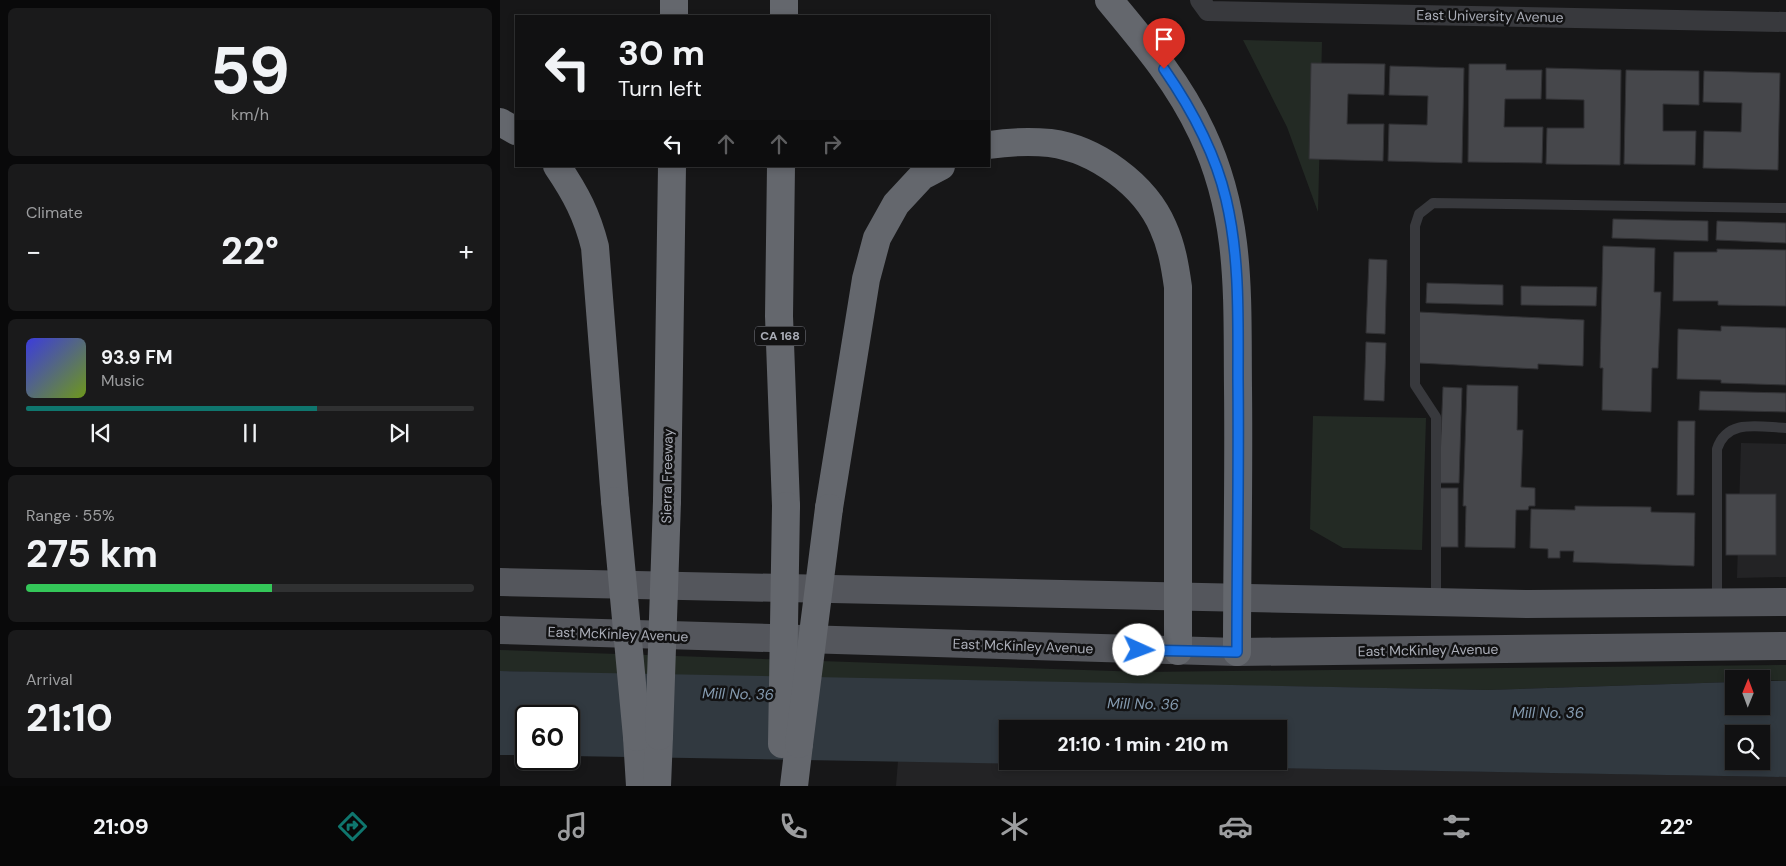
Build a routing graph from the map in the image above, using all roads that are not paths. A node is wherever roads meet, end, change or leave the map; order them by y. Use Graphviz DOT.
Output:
graph roads {
  1 [pos="674,0"];
  2 [pos="784,0"];
  3 [pos="1109,0"];
  4 [pos="1200,0"];
  5 [pos="674,15"];
  6 [pos="784,15"];
  7 [pos="1786,22"];
  8 [pos="500,122"];
  9 [pos="515,130"];
  10 [pos="990,145"];
  11 [pos="558,167"];
  12 [pos="672,167"];
  13 [pos="781,167"];
  14 [pos="939,167"];
  15 [pos="1786,208"];
  16 [pos="1786,428"];
  17 [pos="500,582"];
  18 [pos="1178,596"];
  19 [pos="1237,598"];
  20 [pos="1436,602"];
  21 [pos="1786,602"];
  22 [pos="1718,604"];
  23 [pos="500,630"];
  24 [pos="1786,646"];
  25 [pos="1178,651"];
  26 [pos="1237,652"];
  27 [pos="648,736"];
  28 [pos="791,744"];
  29 [pos="640,786"];
  30 [pos="658,786"];
  31 [pos="781,786"];
  32 [pos="794,786"];
  1 -- 5 [label="highway"];
  2 -- 6 [label="highway"];
  3 -- 19 [label="highway"];
  4 -- 7 [label="street, East University Avenue"];
  8 -- 9 [label="highway"];
  10 -- 18 [label="highway"];
  11 -- 27 [label="highway, bridge"];
  12 -- 27 [label="highway, Sierra Freeway, bridge"];
  13 -- 28 [label="highway, CA 168, bridge"];
  14 -- 28 [label="highway, bridge"];
  15 -- 20 [label="lane"];
  16 -- 22 [label="lane"];
  17 -- 18 [label="main road"];
  18 -- 19 [label="main road"];
  18 -- 25 [label="highway"];
  19 -- 20 [label="main road"];
  19 -- 26 [label="highway"];
  20 -- 22 [label="main road"];
  21 -- 22 [label="main road"];
  23 -- 25 [label="main road, East McKinley Avenue"];
  24 -- 26 [label="main road, East McKinley Avenue"];
  25 -- 26 [label="main road, East McKinley Avenue"];
  27 -- 29 [label="highway"];
  27 -- 30 [label="highway, Sierra Freeway"];
  28 -- 31 [label="highway, CA 168"];
  28 -- 32 [label="highway"];
}
